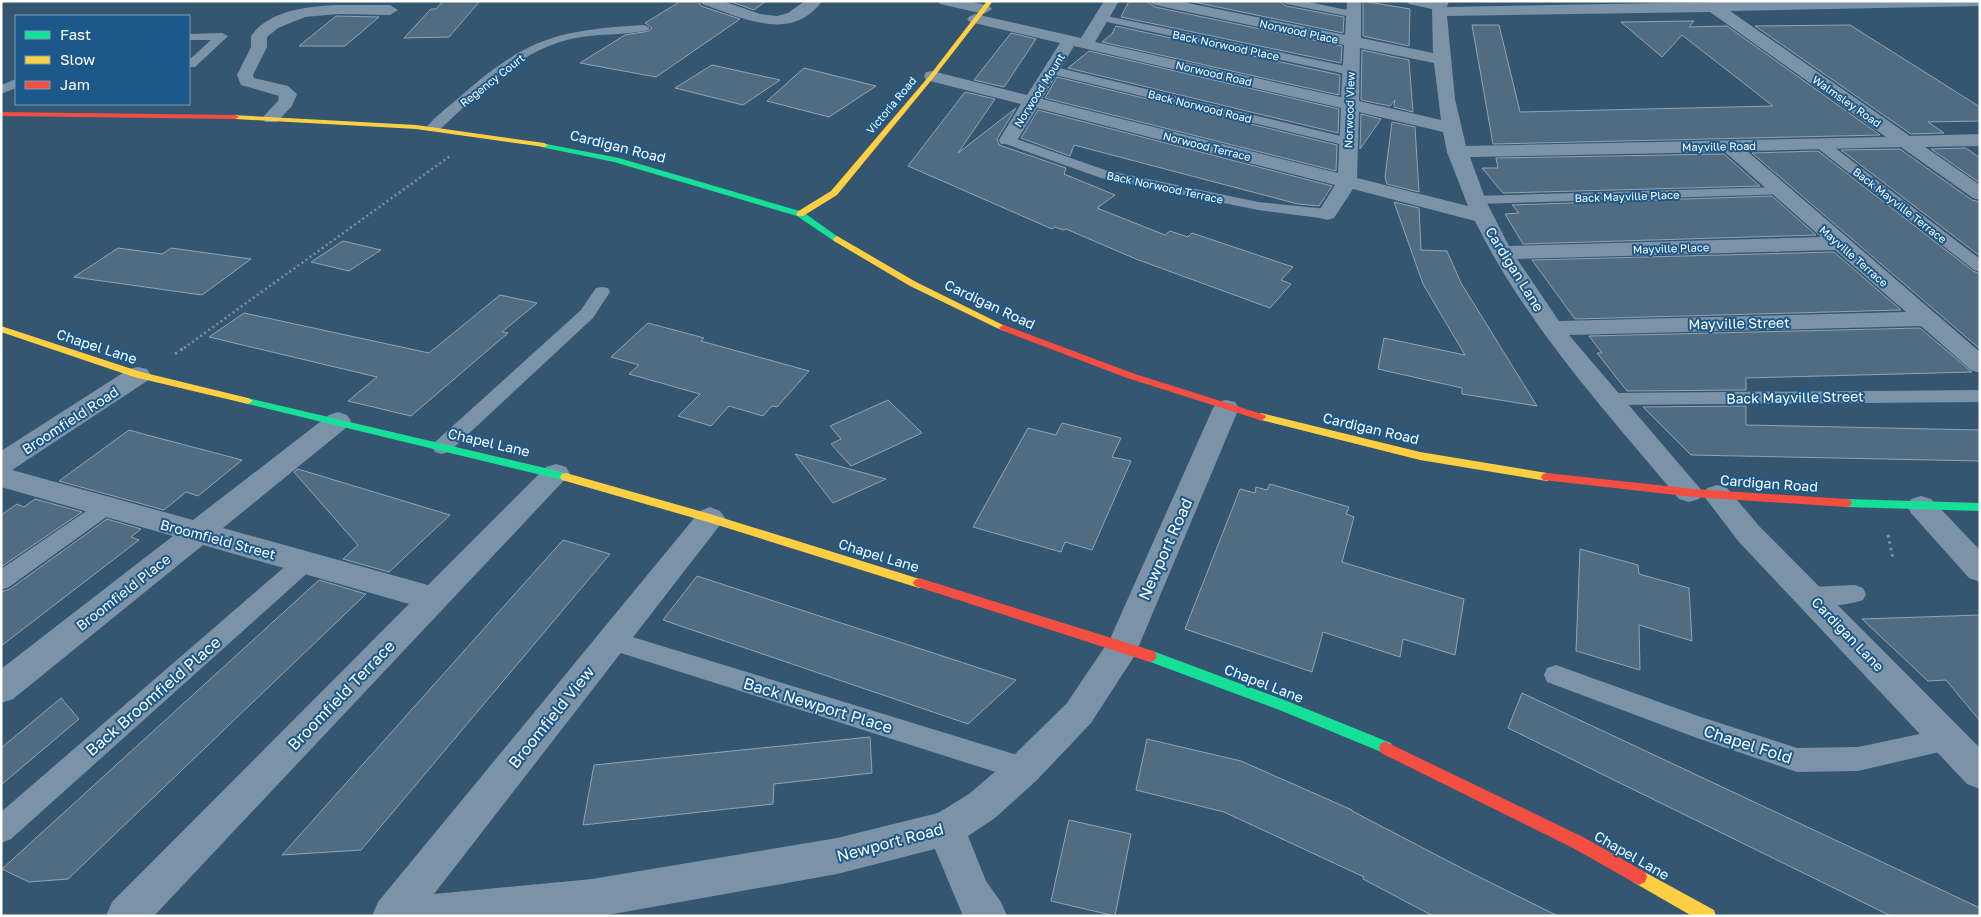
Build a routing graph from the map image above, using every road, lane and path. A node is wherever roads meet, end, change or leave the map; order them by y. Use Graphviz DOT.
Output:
graph roads {
  1 [pos="708,1"];
  2 [pos="815,1"];
  3 [pos="944,1"];
  4 [pos="1112,1"];
  5 [pos="1155,1"];
  6 [pos="1286,1"];
  7 [pos="1414,1"];
  8 [pos="1980,2"];
  9 [pos="1440,6"];
  10 [pos="1353,8"];
  11 [pos="1715,8"];
  12 [pos="390,10"];
  13 [pos="983,10"];
  14 [pos="1102,18"];
  15 [pos="644,28"];
  16 [pos="190,37"];
  17 [pos="1078,42"];
  18 [pos="1351,42"];
  19 [pos="1442,60"];
  20 [pos="192,64"];
  21 [pos="1051,70"];
  22 [pos="1350,71"];
  23 [pos="932,76"];
  24 [pos="15,83"];
  25 [pos="1,90"];
  26 [pos="1032,102"];
  27 [pos="1349,104"];
  28 [pos="1,114"];
  29 [pos="271,118"];
  30 [pos="433,128"];
  31 [pos="1452,128"];
  32 [pos="481,134"];
  33 [pos="1008,140"];
  34 [pos="1980,140"];
  35 [pos="1905,141"];
  36 [pos="1348,142"];
  37 [pos="1821,144"];
  38 [pos="1729,146"];
  39 [pos="1457,152"];
  40 [pos="1347,182"];
  41 [pos="1780,191"];
  42 [pos="1980,194"];
  43 [pos="1479,208"];
  44 [pos="800,214"];
  45 [pos="1327,214"];
  46 [pos="1840,243"];
  47 [pos="1501,253"];
  48 [pos="1980,266"];
  49 [pos="602,292"];
  50 [pos="1926,319"];
  51 [pos="1552,328"];
  52 [pos="1,329"];
  53 [pos="1980,365"];
  54 [pos="138,375"];
  55 [pos="1980,396"];
  56 [pos="1610,399"];
  57 [pos="1226,408"];
  58 [pos="338,421"];
  59 [pos="442,446"];
  60 [pos="1,464"];
  61 [pos="556,474"];
  62 [pos="1,476"];
  63 [pos="1703,493"];
  64 [pos="1921,506"];
  65 [pos="1980,507"];
  66 [pos="105,508"];
  67 [pos="710,518"];
  68 [pos="197,533"];
  69 [pos="304,563"];
  70 [pos="1980,570"];
  71 [pos="1,581"];
  72 [pos="1855,594"];
  73 [pos="1811,596"];
  74 [pos="434,599"];
  75 [pos="612,640"];
  76 [pos="1122,646"];
  77 [pos="1556,675"];
  78 [pos="1,689"];
  79 [pos="1948,738"];
  80 [pos="1024,769"];
  81 [pos="1980,774"];
  82 [pos="946,829"];
  83 [pos="1,830"];
  84 [pos="591,907"];
  85 [pos="126,916"];
  86 [pos="392,916"];
  87 [pos="412,916"];
  88 [pos="987,916"];
  89 [pos="1708,916"];
  1 -- 2 [label="street"];
  3 -- 13 [label="street, Norwood Road"];
  4 -- 14 [label="street, Norwood Mount"];
  5 -- 18 [label="street, Norwood Place"];
  6 -- 10 [label="lane"];
  7 -- 9 [label="street"];
  8 -- 11 [label="street"];
  9 -- 11 [label="street"];
  9 -- 19 [label="street, Cardigan Lane"];
  10 -- 18 [label="street, Norwood View"];
  11 -- 35 [label="street, Walmsley Road"];
  12 -- 29 [label="street"];
  13 -- 17 [label="street, Norwood Road"];
  13 -- 23 [label="street, Victoria Road"];
  14 -- 17 [label="street, Norwood Mount"];
  14 -- 22 [label="lane, Back Norwood Place"];
  15 -- 30 [label="lane, Regency Court"];
  16 -- 20 [label="lane"];
  17 -- 21 [label="street, Norwood Mount"];
  17 -- 27 [label="street, Norwood Road"];
  18 -- 19 [label="street, Norwood Place"];
  18 -- 22 [label="street, Norwood View"];
  19 -- 31 [label="street, Cardigan Lane"];
  21 -- 26 [label="street, Norwood Mount"];
  21 -- 36 [label="lane, Back Norwood Road"];
  22 -- 27 [label="street, Norwood View"];
  23 -- 26 [label="street, Norwood Terrace"];
  23 -- 44 [label="street, Victoria Road"];
  24 -- 25 [label="lane"];
  26 -- 33 [label="street, Norwood Mount"];
  26 -- 40 [label="street, Norwood Terrace"];
  27 -- 31 [label="street, Norwood Road"];
  27 -- 36 [label="street, Norwood View"];
  28 -- 29 [label="street, Cardigan Road"];
  29 -- 30 [label="street, Cardigan Road"];
  30 -- 32 [label="street, Cardigan Road"];
  31 -- 39 [label="street, Cardigan Lane"];
  32 -- 44 [label="street, Cardigan Road"];
  32 -- 54 [label="path"];
  33 -- 45 [label="lane, Back Norwood Terrace"];
  34 -- 35 [label="street, Mayville Road"];
  35 -- 37 [label="street, Mayville Road"];
  35 -- 42 [label="street, Walmsley Road"];
  36 -- 40 [label="street, Norwood View"];
  37 -- 38 [label="street, Mayville Road"];
  37 -- 48 [label="lane, Back Mayville Terrace"];
  38 -- 39 [label="street, Mayville Road"];
  38 -- 41 [label="street, Mayville Terrace"];
  39 -- 43 [label="street, Cardigan Lane"];
  40 -- 43 [label="street, Norwood Terrace"];
  40 -- 45 [label="street"];
  41 -- 43 [label="lane, Back Mayville Place"];
  41 -- 46 [label="street, Mayville Terrace"];
  43 -- 47 [label="street, Cardigan Lane"];
  44 -- 57 [label="street, Cardigan Road"];
  46 -- 47 [label="street, Mayville Place"];
  46 -- 50 [label="street, Mayville Terrace"];
  47 -- 51 [label="street, Cardigan Lane"];
  49 -- 59 [label="lane"];
  50 -- 51 [label="street, Mayville Street"];
  50 -- 53 [label="street, Mayville Terrace"];
  51 -- 56 [label="street, Cardigan Lane"];
  52 -- 54 [label="street, Chapel Lane"];
  54 -- 58 [label="street, Chapel Lane"];
  54 -- 60 [label="street, Broomfield Road"];
  55 -- 56 [label="lane, Back Mayville Street"];
  56 -- 63 [label="street, Cardigan Lane"];
  57 -- 63 [label="street, Cardigan Road"];
  57 -- 76 [label="street, Newport Road"];
  58 -- 59 [label="street, Chapel Lane"];
  58 -- 68 [label="street, Broomfield Place"];
  59 -- 61 [label="street, Chapel Lane"];
  61 -- 67 [label="street, Chapel Lane"];
  61 -- 74 [label="street, Broomfield Terrace"];
  62 -- 66 [label="street, Broomfield Street"];
  63 -- 64 [label="street, Cardigan Road"];
  63 -- 73 [label="street, Cardigan Lane"];
  64 -- 65 [label="street, Cardigan Road"];
  64 -- 70 [label="street"];
  66 -- 68 [label="street, Broomfield Street"];
  66 -- 71 [label="lane"];
  67 -- 75 [label="street, Broomfield View"];
  67 -- 76 [label="street, Chapel Lane"];
  68 -- 69 [label="street, Broomfield Street"];
  68 -- 78 [label="street, Broomfield Place"];
  69 -- 74 [label="street, Broomfield Street"];
  69 -- 83 [label="lane, Back Broomfield Place"];
  72 -- 73 [label="lane"];
  73 -- 79 [label="street, Cardigan Lane"];
  74 -- 85 [label="street, Broomfield Terrace"];
  75 -- 80 [label="lane, Back Newport Place"];
  75 -- 86 [label="street, Broomfield View"];
  76 -- 80 [label="street, Newport Road"];
  76 -- 89 [label="street, Chapel Lane"];
  77 -- 79 [label="lane, Chapel Fold"];
  79 -- 81 [label="street, Cardigan Lane"];
  80 -- 82 [label="street, Newport Road"];
  82 -- 84 [label="street, Newport Road"];
  82 -- 88 [label="street"];
  84 -- 87 [label="street, Newport Road"];
}
